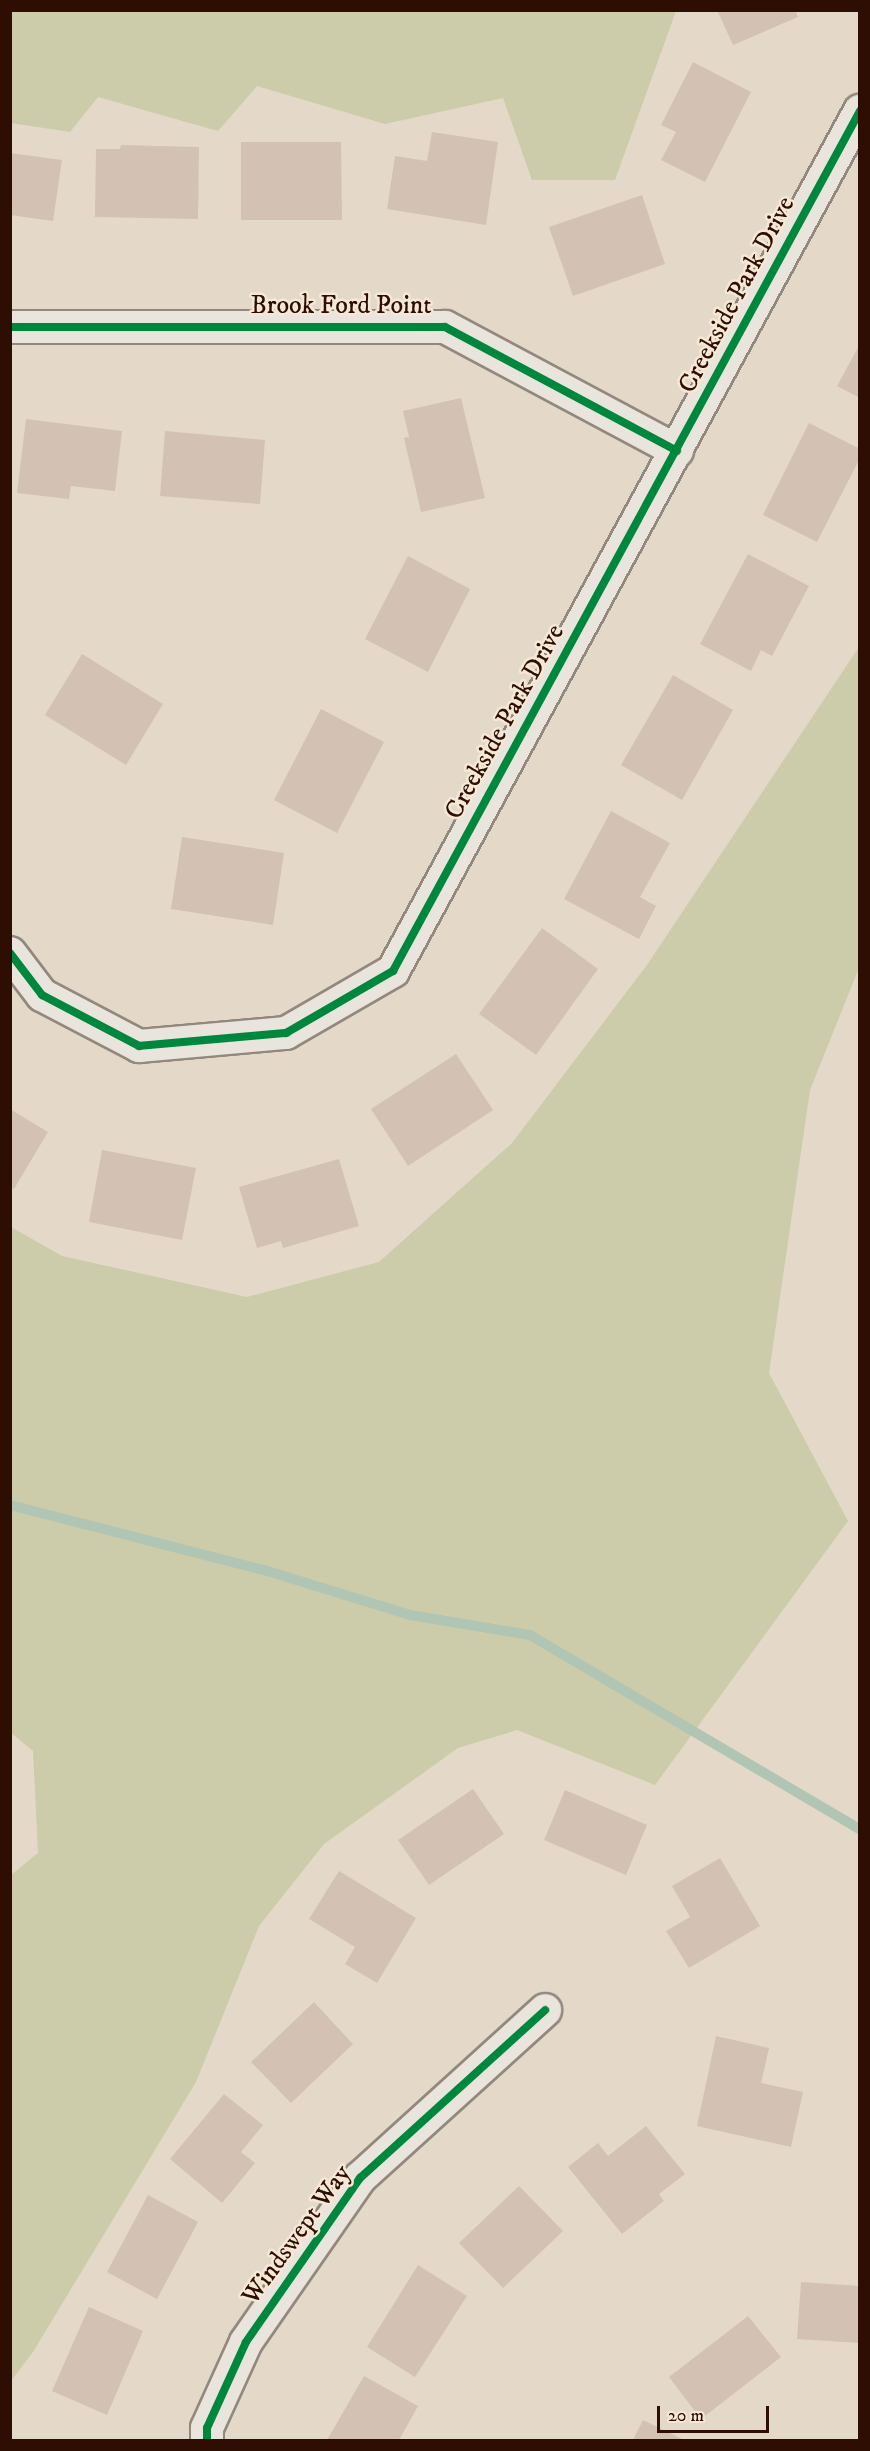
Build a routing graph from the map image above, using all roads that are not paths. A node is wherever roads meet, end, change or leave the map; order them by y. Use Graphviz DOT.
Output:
graph roads {
  1 [pos="860,111"];
  2 [pos="10,327"];
  3 [pos="677,451"];
  4 [pos="10,953"];
  5 [pos="545,2010"];
  6 [pos="207,2440"];
  1 -- 3 [label="street, Creekside Park Drive"];
  2 -- 3 [label="street, Brook Ford Point"];
  3 -- 4 [label="street, Creekside Park Drive"];
  5 -- 6 [label="street, Windswept Way"];
}
